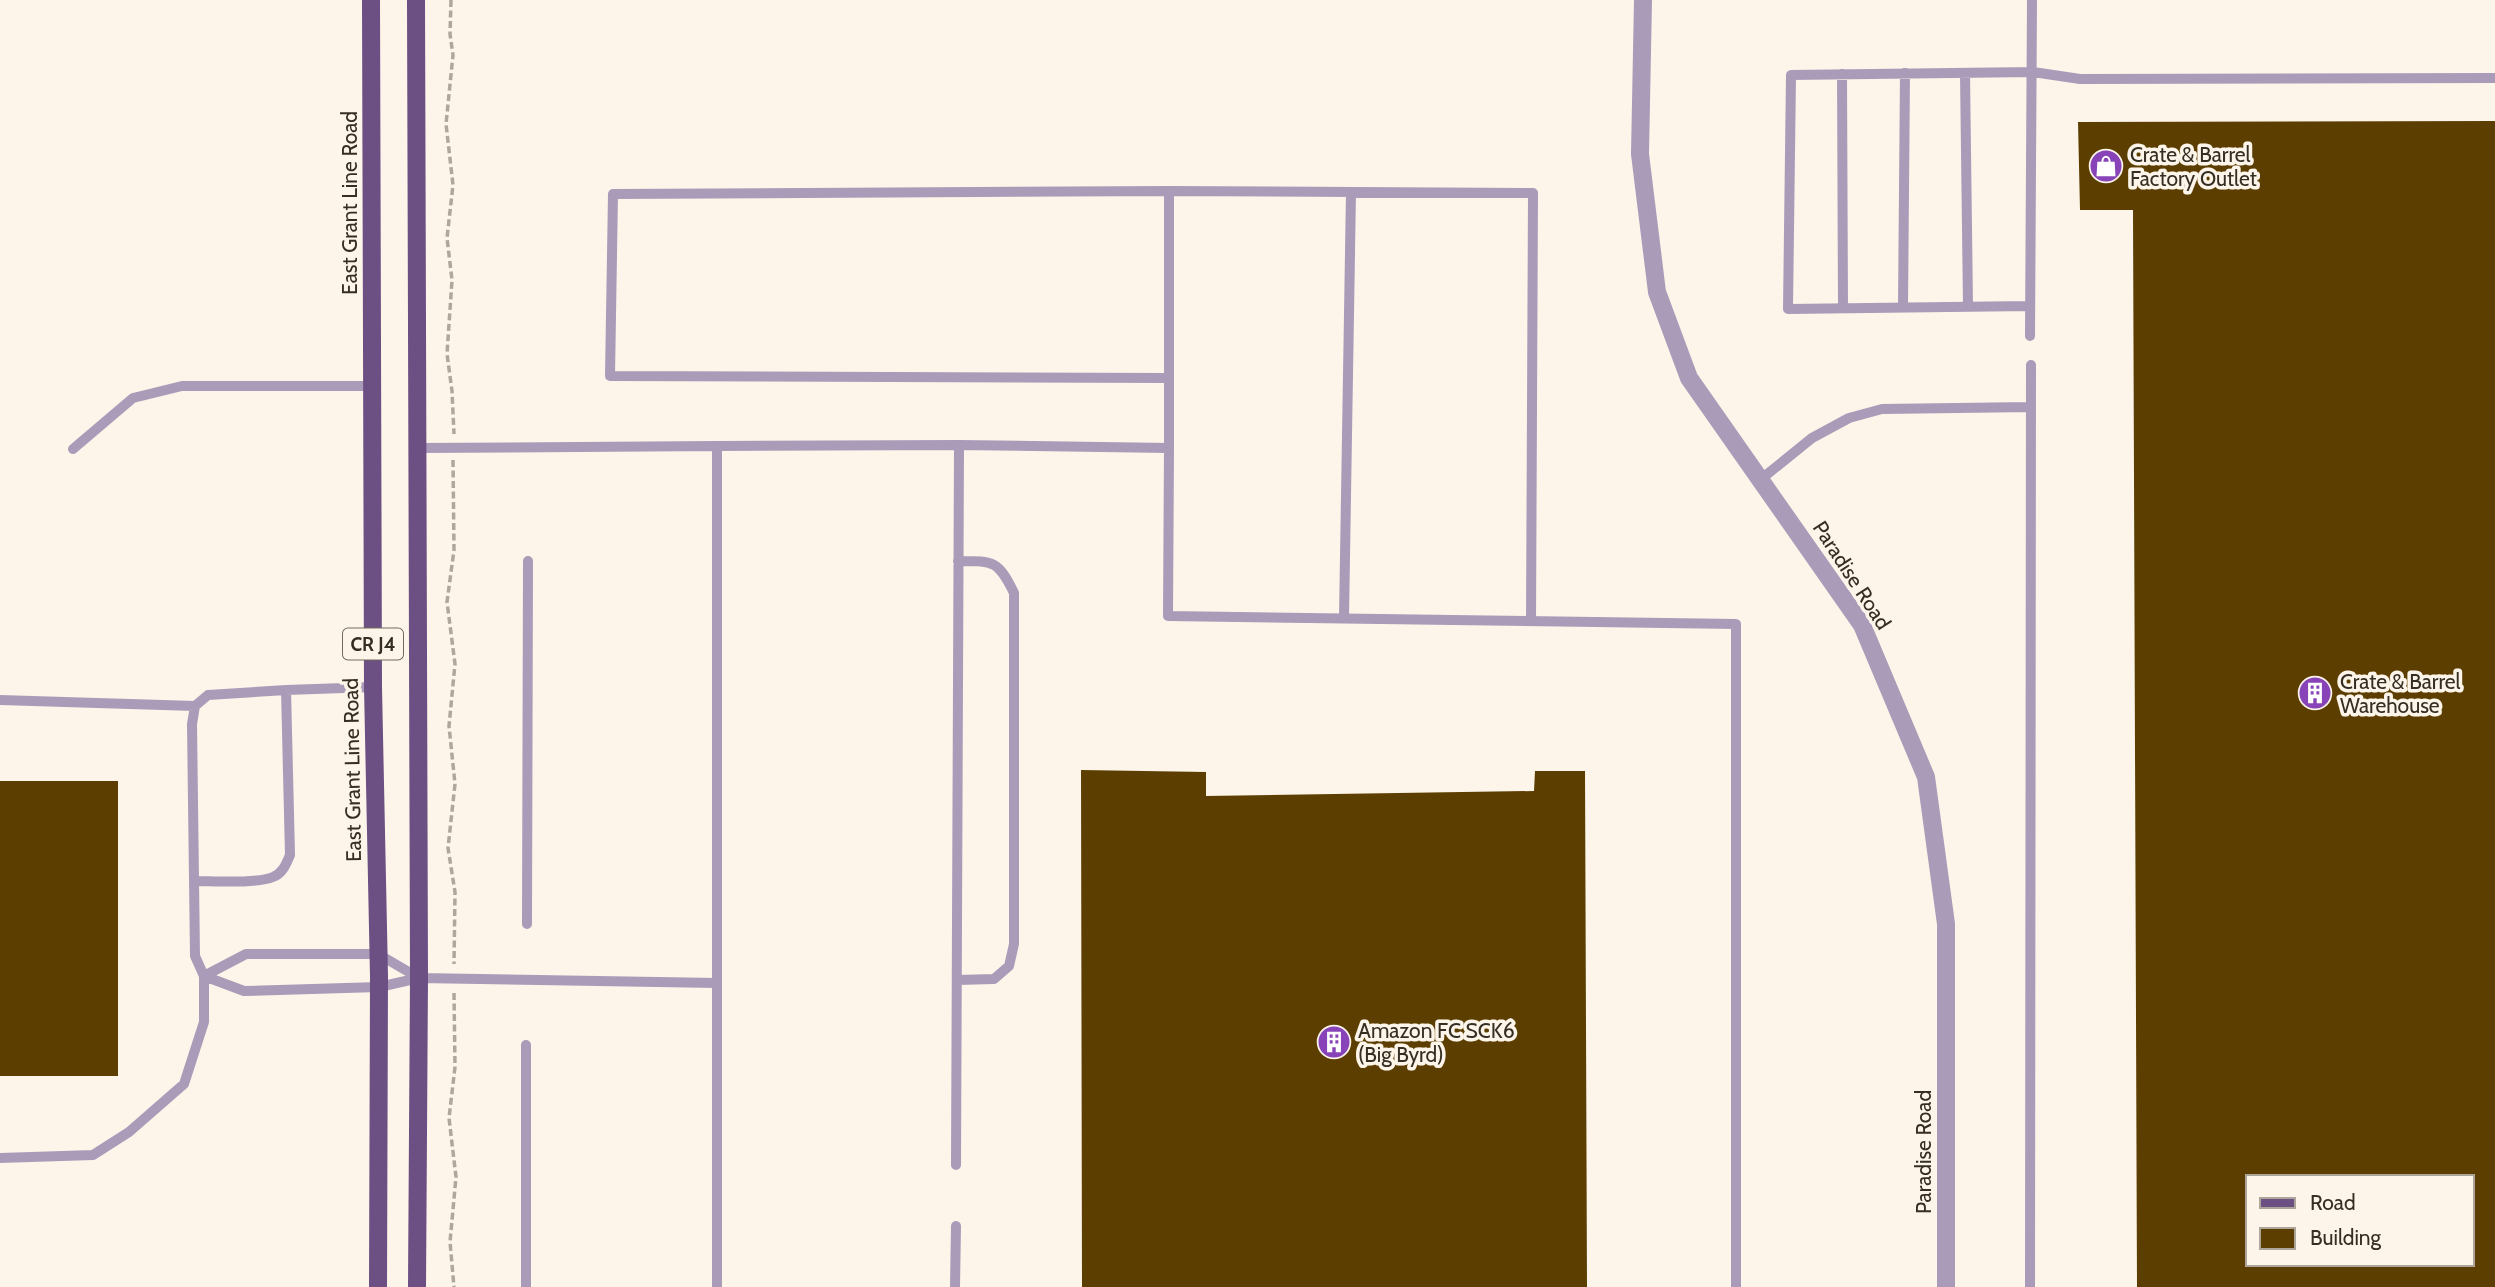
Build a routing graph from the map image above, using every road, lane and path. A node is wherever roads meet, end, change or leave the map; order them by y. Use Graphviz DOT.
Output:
graph roads {
  1 [pos="371,0"];
  2 [pos="416,0"];
  3 [pos="451,0"];
  4 [pos="1643,0"];
  5 [pos="2032,0"];
  6 [pos="2033,72"];
  7 [pos="1905,73"];
  8 [pos="1965,73"];
  9 [pos="1842,74"];
  10 [pos="2495,78"];
  11 [pos="1169,191"];
  12 [pos="1351,192"];
  13 [pos="1968,306"];
  14 [pos="2030,306"];
  15 [pos="1903,307"];
  16 [pos="1843,308"];
  17 [pos="2030,337"];
  18 [pos="2031,365"];
  19 [pos="1169,377"];
  20 [pos="372,386"];
  21 [pos="2031,407"];
  22 [pos="959,445"];
  23 [pos="717,446"];
  24 [pos="454,447"];
  25 [pos="418,448"];
  26 [pos="1169,448"];
  27 [pos="74,449"];
  28 [pos="1760,480"];
  29 [pos="528,561"];
  30 [pos="958,561"];
  31 [pos="1344,618"];
  32 [pos="1531,621"];
  33 [pos="373,687"];
  34 [pos="286,690"];
  35 [pos="0,700"];
  36 [pos="195,706"];
  37 [pos="194,881"];
  38 [pos="527,924"];
  39 [pos="378,954"];
  40 [pos="204,976"];
  41 [pos="419,978"];
  42 [pos="454,979"];
  43 [pos="957,980"];
  44 [pos="717,983"];
  45 [pos="379,987"];
  46 [pos="526,1045"];
  47 [pos="0,1158"];
  48 [pos="956,1165"];
  49 [pos="956,1226"];
  50 [pos="378,1287"];
  51 [pos="417,1287"];
  52 [pos="454,1287"];
  53 [pos="526,1287"];
  54 [pos="717,1287"];
  55 [pos="956,1287"];
  56 [pos="1736,1287"];
  57 [pos="1946,1287"];
  58 [pos="2030,1287"];
  1 -- 20 [label="main road, East Grant Line Road / CR J4"];
  2 -- 25 [label="main road, CR J4"];
  3 -- 24 [label="path"];
  4 -- 28 [label="street, Paradise Road"];
  5 -- 6 [label="lane"];
  6 -- 8 [label="lane"];
  6 -- 10 [label="lane"];
  6 -- 14 [label="lane"];
  7 -- 8 [label="lane"];
  7 -- 9 [label="lane"];
  7 -- 15 [label="lane"];
  8 -- 13 [label="lane"];
  9 -- 16 [label="lane"];
  9 -- 16 [label="lane"];
  11 -- 12 [label="lane"];
  11 -- 19 [label="lane"];
  11 -- 19 [label="lane"];
  12 -- 31 [label="lane"];
  12 -- 32 [label="lane"];
  13 -- 14 [label="lane"];
  13 -- 15 [label="lane"];
  14 -- 17 [label="lane"];
  15 -- 16 [label="lane"];
  18 -- 21 [label="lane"];
  19 -- 26 [label="lane"];
  20 -- 27 [label="lane"];
  20 -- 33 [label="main road, East Grant Line Road / CR J4"];
  21 -- 28 [label="lane"];
  21 -- 58 [label="lane"];
  22 -- 23 [label="lane"];
  22 -- 26 [label="lane"];
  22 -- 30 [label="lane"];
  23 -- 24 [label="lane"];
  23 -- 44 [label="lane"];
  24 -- 25 [label="lane"];
  24 -- 42 [label="path"];
  25 -- 41 [label="main road, CR J4"];
  26 -- 31 [label="lane"];
  28 -- 57 [label="street, Paradise Road"];
  29 -- 38 [label="lane"];
  30 -- 43 [label="lane"];
  30 -- 43 [label="lane"];
  31 -- 32 [label="lane"];
  32 -- 56 [label="lane"];
  33 -- 34 [label="lane"];
  33 -- 39 [label="main road, East Grant Line Road / CR J4"];
  34 -- 36 [label="lane"];
  34 -- 37 [label="lane"];
  35 -- 36 [label="lane"];
  36 -- 37 [label="lane"];
  37 -- 40 [label="lane"];
  39 -- 40 [label="lane"];
  39 -- 41 [label="lane"];
  39 -- 45 [label="main road, East Grant Line Road / CR J4"];
  40 -- 45 [label="lane"];
  40 -- 47 [label="lane"];
  41 -- 42 [label="lane"];
  41 -- 45 [label="lane"];
  41 -- 51 [label="main road, CR J4"];
  42 -- 44 [label="lane"];
  42 -- 52 [label="path"];
  43 -- 48 [label="lane"];
  44 -- 54 [label="lane"];
  45 -- 50 [label="main road, East Grant Line Road / CR J4"];
  46 -- 53 [label="lane"];
  49 -- 55 [label="lane"];
}
